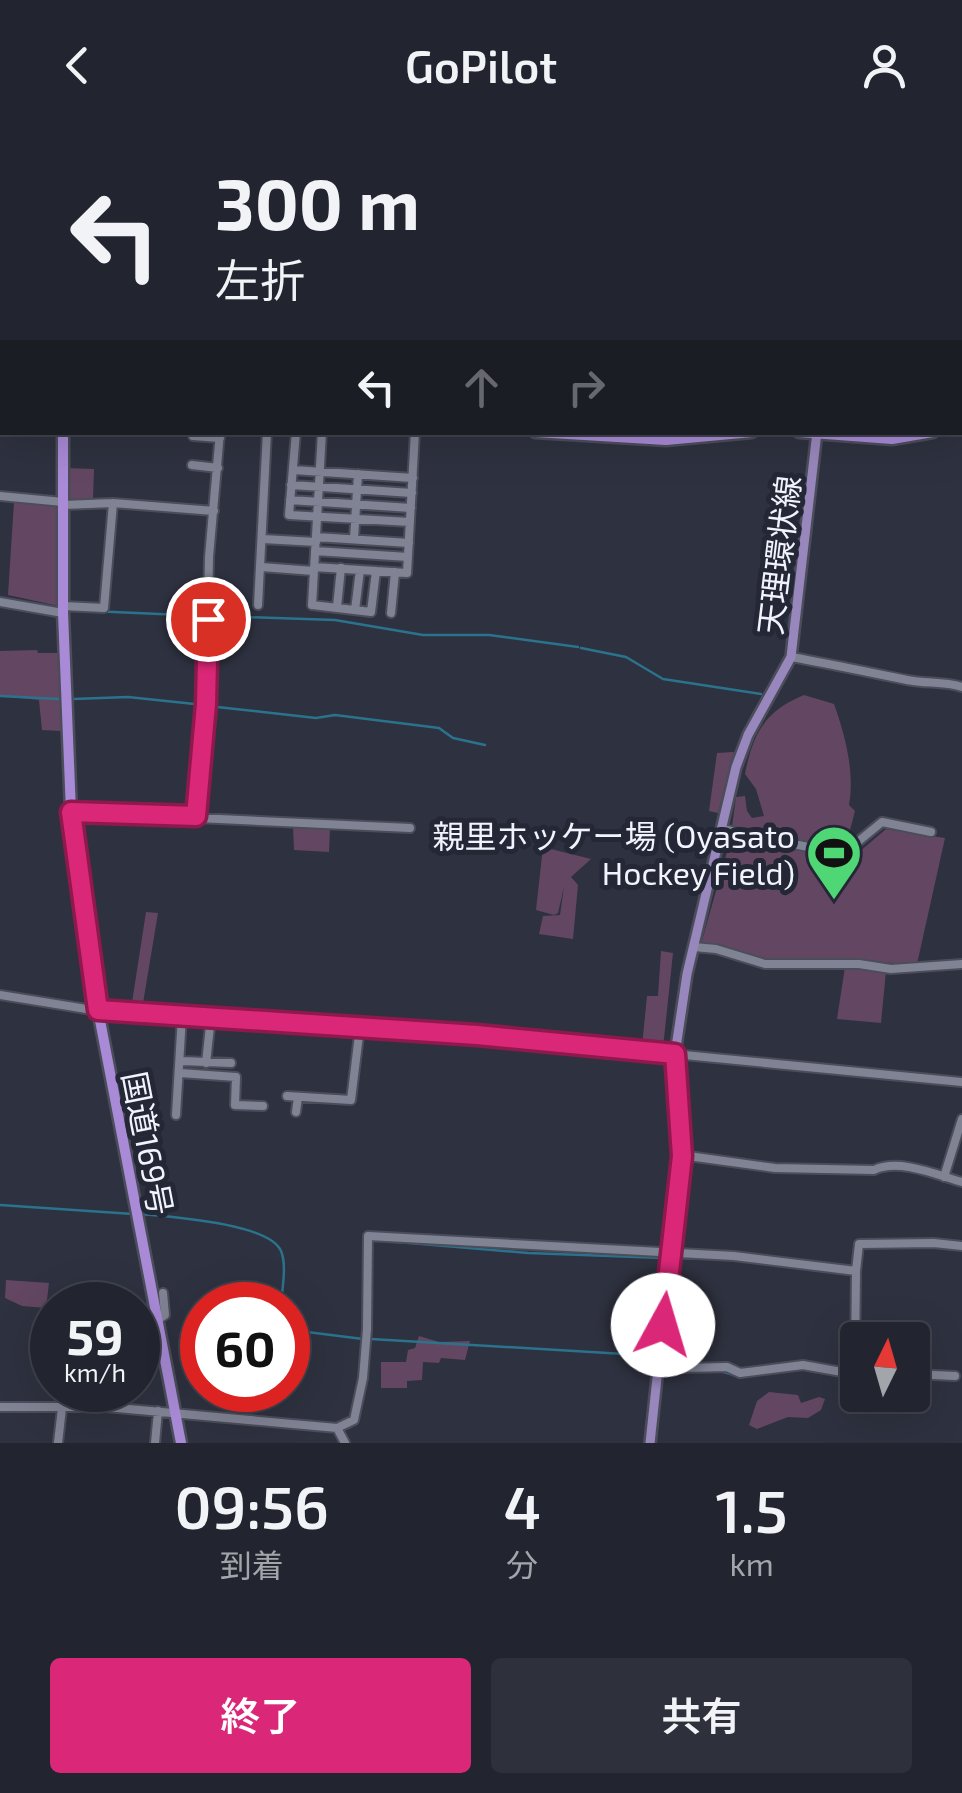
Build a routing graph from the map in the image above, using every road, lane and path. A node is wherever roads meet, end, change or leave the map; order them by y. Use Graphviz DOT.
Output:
graph roads {
  1 [pos="63,435"];
  2 [pos="220,435"];
  3 [pos="267,435"];
  4 [pos="296,435"];
  5 [pos="322,435"];
  6 [pos="415,435"];
  7 [pos="622,435"];
  8 [pos="723,435"];
  9 [pos="817,435"];
  10 [pos="836,435"];
  11 [pos="913,435"];
  12 [pos="193,436"];
  13 [pos="192,466"];
  14 [pos="218,468"];
  15 [pos="293,470"];
  16 [pos="320,472"];
  17 [pos="358,474"];
  18 [pos="412,478"];
  19 [pos="291,486"];
  20 [pos="319,488"];
  21 [pos="357,490"];
  22 [pos="412,493"];
  23 [pos="0,496"];
  24 [pos="290,500"];
  25 [pos="318,502"];
  26 [pos="112,503"];
  27 [pos="63,504"];
  28 [pos="356,504"];
  29 [pos="411,508"];
  30 [pos="214,511"];
  31 [pos="318,517"];
  32 [pos="356,520"];
  33 [pos="410,522"];
  34 [pos="262,538"];
  35 [pos="356,540"];
  36 [pos="316,543"];
  37 [pos="409,543"];
  38 [pos="358,554"];
  39 [pos="408,557"];
  40 [pos="261,567"];
  41 [pos="342,568"];
  42 [pos="314,569"];
  43 [pos="358,570"];
  44 [pos="376,571"];
  45 [pos="395,572"];
  46 [pos="0,602"];
  47 [pos="258,606"];
  48 [pos="337,608"];
  49 [pos="63,610"];
  50 [pos="355,610"];
  51 [pos="391,613"];
  52 [pos="790,658"];
  53 [pos="962,687"];
  54 [pos="71,812"];
  55 [pos="196,816"];
  56 [pos="410,828"];
  57 [pos="722,829"];
  58 [pos="931,832"];
  59 [pos="694,946"];
  60 [pos="962,964"];
  61 [pos="0,995"];
  62 [pos="98,1010"];
  63 [pos="182,1016"];
  64 [pos="211,1017"];
  65 [pos="360,1027"];
  66 [pos="675,1054"];
  67 [pos="182,1062"];
  68 [pos="206,1062"];
  69 [pos="231,1063"];
  70 [pos="180,1073"];
  71 [pos="962,1082"];
  72 [pos="287,1096"];
  73 [pos="298,1097"];
  74 [pos="262,1106"];
  75 [pos="296,1112"];
  76 [pos="176,1114"];
  77 [pos="962,1119"];
  78 [pos="682,1156"];
  79 [pos="944,1177"];
  80 [pos="962,1182"];
  81 [pos="962,1246"];
  82 [pos="671,1254"];
  83 [pos="856,1272"];
  84 [pos="150,1282"];
  85 [pos="164,1293"];
  86 [pos="160,1318"];
  87 [pos="856,1322"];
  88 [pos="160,1335"];
  89 [pos="659,1360"];
  90 [pos="840,1372"];
  91 [pos="930,1375"];
  92 [pos="955,1376"];
  93 [pos="0,1407"];
  94 [pos="30,1407"];
  95 [pos="160,1410"];
  96 [pos="62,1412"];
  97 [pos="158,1412"];
  98 [pos="175,1412"];
  99 [pos="337,1428"];
  100 [pos="58,1443"];
  101 [pos="155,1443"];
  102 [pos="180,1443"];
  103 [pos="345,1443"];
  104 [pos="650,1443"];
  1 -- 27 [label="highway, 国道169号"];
  2 -- 12 [label="street"];
  2 -- 14 [label="street"];
  3 -- 34 [label="street"];
  4 -- 15 [label="street"];
  5 -- 16 [label="street"];
  6 -- 18 [label="street"];
  7 -- 8 [label="highway"];
  9 -- 52 [label="main road, 天理環状線"];
  10 -- 11 [label="highway"];
  13 -- 14 [label="street"];
  14 -- 30 [label="street"];
  15 -- 16 [label="street"];
  15 -- 19 [label="street"];
  16 -- 17 [label="street"];
  16 -- 20 [label="street"];
  17 -- 18 [label="street"];
  17 -- 21 [label="street"];
  18 -- 22 [label="street"];
  19 -- 20 [label="street"];
  19 -- 24 [label="street"];
  20 -- 21 [label="street"];
  20 -- 25 [label="street"];
  21 -- 22 [label="street"];
  21 -- 28 [label="street"];
  22 -- 29 [label="street"];
  23 -- 27 [label="street"];
  24 -- 25 [label="street"];
  24 -- 31 [label="street"];
  25 -- 28 [label="street"];
  25 -- 31 [label="street"];
  26 -- 27 [label="street"];
  26 -- 30 [label="street"];
  26 -- 49 [label="street"];
  27 -- 49 [label="highway, 国道169号"];
  28 -- 29 [label="street"];
  28 -- 32 [label="street"];
  29 -- 33 [label="street"];
  30 -- 55 [label="street"];
  31 -- 32 [label="street"];
  31 -- 36 [label="street"];
  32 -- 33 [label="street"];
  32 -- 35 [label="street"];
  33 -- 37 [label="street"];
  34 -- 36 [label="street"];
  34 -- 40 [label="street"];
  35 -- 36 [label="street"];
  35 -- 37 [label="street"];
  35 -- 38 [label="street"];
  36 -- 38 [label="street"];
  36 -- 42 [label="street"];
  37 -- 39 [label="street"];
  38 -- 39 [label="street"];
  38 -- 43 [label="street"];
  39 -- 45 [label="street"];
  40 -- 42 [label="street"];
  40 -- 47 [label="street"];
  41 -- 42 [label="street"];
  41 -- 43 [label="street"];
  41 -- 48 [label="street"];
  42 -- 48 [label="street"];
  43 -- 44 [label="street"];
  43 -- 50 [label="street"];
  44 -- 45 [label="street"];
  44 -- 50 [label="street"];
  45 -- 51 [label="street"];
  46 -- 49 [label="street"];
  48 -- 50 [label="street"];
  49 -- 54 [label="highway, 国道169号"];
  52 -- 53 [label="street"];
  52 -- 57 [label="main road, 天理環状線"];
  54 -- 55 [label="street"];
  54 -- 62 [label="highway, 国道169号"];
  55 -- 56 [label="street"];
  57 -- 58 [label="street"];
  57 -- 59 [label="main road, 天理環状線"];
  59 -- 60 [label="street"];
  59 -- 66 [label="main road, 天理環状線"];
  61 -- 62 [label="street"];
  62 -- 63 [label="street"];
  62 -- 84 [label="highway, 国道169号"];
  63 -- 64 [label="street"];
  63 -- 67 [label="street"];
  64 -- 65 [label="street"];
  64 -- 68 [label="street"];
  65 -- 66 [label="street"];
  65 -- 73 [label="street"];
  66 -- 71 [label="street"];
  66 -- 78 [label="main road, 天理環状線"];
  67 -- 68 [label="street"];
  67 -- 70 [label="street"];
  68 -- 69 [label="street"];
  70 -- 74 [label="street"];
  70 -- 76 [label="street"];
  72 -- 73 [label="street"];
  73 -- 75 [label="street"];
  77 -- 79 [label="street"];
  78 -- 79 [label="street"];
  78 -- 82 [label="main road, 天理環状線"];
  79 -- 80 [label="street"];
  81 -- 83 [label="street"];
  82 -- 83 [label="street"];
  82 -- 89 [label="main road, 天理環状線"];
  82 -- 99 [label="street"];
  83 -- 87 [label="street"];
  85 -- 86 [label="street"];
  88 -- 98 [label="highway, 国道169号"];
  89 -- 90 [label="street"];
  89 -- 104 [label="main road, 天理環状線"];
  91 -- 92 [label="street"];
  93 -- 94 [label="street"];
  95 -- 98 [label="street"];
  96 -- 100 [label="street"];
  97 -- 101 [label="street"];
  98 -- 99 [label="street"];
  98 -- 102 [label="highway, 国道169号"];
  99 -- 103 [label="street"];
}
